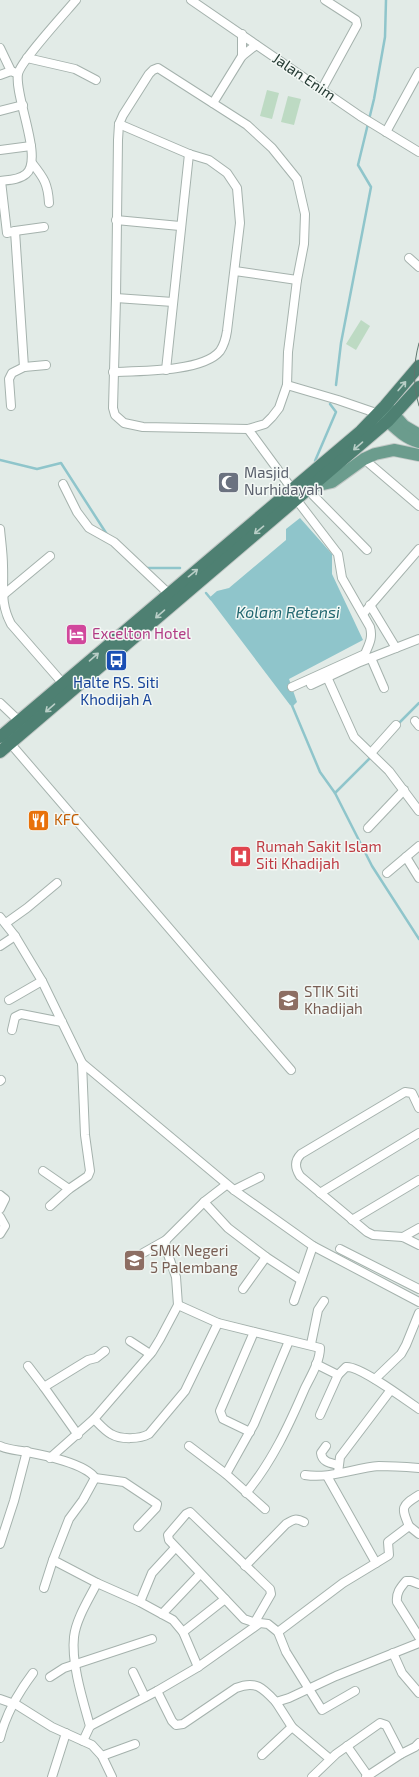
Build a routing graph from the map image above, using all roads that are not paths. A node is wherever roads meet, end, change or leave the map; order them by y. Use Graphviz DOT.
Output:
graph roads {
  1 [pos="76,0"];
  2 [pos="191,0"];
  3 [pos="325,0"];
  4 [pos="242,34"];
  5 [pos="256,45"];
  6 [pos="0,48"];
  7 [pos="242,56"];
  8 [pos="27,58"];
  9 [pos="15,72"];
  10 [pos="419,72"];
  11 [pos="0,75"];
  12 [pos="96,80"];
  13 [pos="322,89"];
  14 [pos="213,103"];
  15 [pos="23,105"];
  16 [pos="0,111"];
  17 [pos="119,124"];
  18 [pos="386,132"];
  19 [pos="31,146"];
  20 [pos="0,150"];
  21 [pos="419,152"];
  22 [pos="188,154"];
  23 [pos="32,163"];
  24 [pos="1,181"];
  25 [pos="50,203"];
  26 [pos="116,220"];
  27 [pos="44,226"];
  28 [pos="180,226"];
  29 [pos="15,231"];
  30 [pos="3,234"];
  31 [pos="408,258"];
  32 [pos="419,267"];
  33 [pos="235,271"];
  34 [pos="297,280"];
  35 [pos="116,298"];
  36 [pos="173,302"];
  37 [pos="46,365"];
  38 [pos="419,366"];
  39 [pos="24,367"];
  40 [pos="166,370"];
  41 [pos="113,372"];
  42 [pos="287,385"];
  43 [pos="419,387"];
  44 [pos="11,406"];
  45 [pos="387,414"];
  46 [pos="248,429"];
  47 [pos="419,434"];
  48 [pos="419,442"];
  49 [pos="419,455"];
  50 [pos="364,459"];
  51 [pos="63,484"];
  52 [pos="308,488"];
  53 [pos="294,494"];
  54 [pos="419,506"];
  55 [pos="0,529"];
  56 [pos="1,546"];
  57 [pos="419,549"];
  58 [pos="367,550"];
  59 [pos="50,556"];
  60 [pos="168,593"];
  61 [pos="2,596"];
  62 [pos="370,605"];
  63 [pos="363,614"];
  64 [pos="419,639"];
  65 [pos="396,648"];
  66 [pos="371,658"];
  67 [pos="327,677"];
  68 [pos="310,685"];
  69 [pos="292,686"];
  70 [pos="67,687"];
  71 [pos="384,688"];
  72 [pos="0,703"];
  73 [pos="19,721"];
  74 [pos="396,725"];
  75 [pos="5,740"];
  76 [pos="0,752"];
  77 [pos="372,754"];
  78 [pos="404,790"];
  79 [pos="419,811"];
  80 [pos="368,828"];
  81 [pos="419,846"];
  82 [pos="406,857"];
  83 [pos="387,873"];
  84 [pos="419,878"];
  85 [pos="58,883"];
  86 [pos="3,920"];
  87 [pos="15,936"];
  88 [pos="0,946"];
  89 [pos="42,982"];
  90 [pos="9,1000"];
  91 [pos="62,1022"];
  92 [pos="12,1030"];
  93 [pos="82,1063"];
  94 [pos="291,1070"];
  95 [pos="419,1108"];
  96 [pos="419,1133"];
  97 [pos="43,1171"];
  98 [pos="260,1177"];
  99 [pos="419,1180"];
  100 [pos="226,1185"];
  101 [pos="69,1189"];
  102 [pos="234,1190"];
  103 [pos="320,1193"];
  104 [pos="0,1195"];
  105 [pos="204,1202"];
  106 [pos="50,1206"];
  107 [pos="0,1209"];
  108 [pos="0,1217"];
  109 [pos="352,1220"];
  110 [pos="419,1228"];
  111 [pos="0,1234"];
  112 [pos="403,1237"];
  113 [pos="166,1240"];
  114 [pos="419,1245"];
  115 [pos="313,1246"];
  116 [pos="340,1249"];
  117 [pos="143,1253"];
  118 [pos="266,1257"];
  119 [pos="368,1263"];
  120 [pos="362,1272"];
  121 [pos="301,1280"];
  122 [pos="243,1289"];
  123 [pos="419,1289"];
  124 [pos="324,1301"];
  125 [pos="294,1302"];
  126 [pos="419,1302"];
  127 [pos="178,1305"];
  128 [pos="419,1313"];
  129 [pos="218,1323"];
  130 [pos="254,1332"];
  131 [pos="130,1341"];
  132 [pos="289,1341"];
  133 [pos="311,1344"];
  134 [pos="105,1351"];
  135 [pos="150,1354"];
  136 [pos="316,1364"];
  137 [pos="28,1366"];
  138 [pos="338,1375"];
  139 [pos="375,1379"];
  140 [pos="44,1387"];
  141 [pos="390,1391"];
  142 [pos="419,1409"];
  143 [pos="320,1415"];
  144 [pos="94,1419"];
  145 [pos="250,1432"];
  146 [pos="78,1435"];
  147 [pos="0,1446"];
  148 [pos="189,1446"];
  149 [pos="326,1446"];
  150 [pos="27,1451"];
  151 [pos="50,1458"];
  152 [pos="419,1468"];
  153 [pos="338,1469"];
  154 [pos="226,1474"];
  155 [pos="305,1475"];
  156 [pos="327,1476"];
  157 [pos="95,1478"];
  158 [pos="246,1493"];
  159 [pos="419,1495"];
  160 [pos="265,1509"];
  161 [pos="304,1522"];
  162 [pos="409,1526"];
  163 [pos="138,1527"];
  164 [pos="419,1534"];
  165 [pos="0,1544"];
  166 [pos="175,1548"];
  167 [pos="53,1560"];
  168 [pos="376,1562"];
  169 [pos="245,1566"];
  170 [pos="200,1574"];
  171 [pos="97,1583"];
  172 [pos="419,1584"];
  173 [pos="44,1588"];
  174 [pos="225,1599"];
  175 [pos="140,1602"];
  176 [pos="162,1614"];
  177 [pos="183,1632"];
  178 [pos="278,1632"];
  179 [pos="419,1637"];
  180 [pos="152,1638"];
  181 [pos="419,1643"];
  182 [pos="393,1653"];
  183 [pos="76,1664"];
  184 [pos="198,1666"];
  185 [pos="133,1672"];
  186 [pos="33,1673"];
  187 [pos="50,1677"];
  188 [pos="307,1688"];
  189 [pos="157,1691"];
  190 [pos="355,1691"];
  191 [pos="419,1693"];
  192 [pos="145,1697"];
  193 [pos="0,1699"];
  194 [pos="276,1702"];
  195 [pos="12,1703"];
  196 [pos="90,1726"];
  197 [pos="292,1727"];
  198 [pos="66,1733"];
  199 [pos="0,1738"];
  200 [pos="83,1741"];
  201 [pos="419,1743"];
  202 [pos="135,1744"];
  203 [pos="347,1746"];
  204 [pos="401,1754"];
  205 [pos="262,1755"];
  206 [pos="102,1756"];
  207 [pos="330,1759"];
  208 [pos="367,1776"];
  209 [pos="52,1777"];
  210 [pos="112,1777"];
  211 [pos="312,1777"];
  1 -- 8 [label="street"];
  2 -- 4 [label="street, Jalan Enim"];
  3 -- 13 [label="street"];
  4 -- 5 [label="street, Jalan Enim"];
  4 -- 7 [label="street"];
  5 -- 7 [label="street"];
  5 -- 13 [label="street, Jalan Enim"];
  6 -- 9 [label="street"];
  7 -- 14 [label="street"];
  8 -- 9 [label="street"];
  8 -- 12 [label="street"];
  9 -- 11 [label="street"];
  9 -- 15 [label="street"];
  10 -- 18 [label="street"];
  13 -- 18 [label="street, Jalan Enim"];
  14 -- 17 [label="street"];
  14 -- 34 [label="street"];
  15 -- 16 [label="street"];
  15 -- 19 [label="street"];
  17 -- 22 [label="street"];
  17 -- 26 [label="street"];
  18 -- 21 [label="street, Jalan Enim"];
  19 -- 20 [label="street"];
  19 -- 23 [label="street"];
  22 -- 28 [label="street"];
  22 -- 33 [label="street"];
  23 -- 24 [label="street"];
  23 -- 25 [label="street"];
  24 -- 30 [label="street"];
  26 -- 28 [label="street"];
  26 -- 35 [label="street"];
  27 -- 29 [label="street"];
  28 -- 36 [label="street"];
  29 -- 30 [label="street"];
  29 -- 39 [label="street"];
  31 -- 32 [label="street"];
  33 -- 34 [label="street"];
  33 -- 40 [label="street"];
  34 -- 42 [label="street"];
  35 -- 36 [label="street"];
  35 -- 41 [label="street"];
  36 -- 40 [label="street"];
  37 -- 39 [label="street"];
  45 -- 38 [label="highway, one-way"];
  39 -- 44 [label="street"];
  40 -- 41 [label="street"];
  41 -- 46 [label="street"];
  42 -- 45 [label="street"];
  42 -- 46 [label="street"];
  43 -- 45 [label="highway"];
  45 -- 47 [label="main road"];
  45 -- 48 [label="main road"];
  45 -- 52 [label="highway, one-way"];
  45 -- 53 [label="highway"];
  46 -- 53 [label="street"];
  49 -- 50 [label="main road"];
  50 -- 52 [label="main road"];
  50 -- 54 [label="street"];
  51 -- 60 [label="street"];
  52 -- 53 [label="highway"];
  52 -- 58 [label="street"];
  60 -- 53 [label="highway, one-way"];
  53 -- 63 [label="street"];
  53 -- 70 [label="highway, one-way"];
  55 -- 56 [label="street"];
  56 -- 61 [label="street"];
  57 -- 62 [label="street"];
  59 -- 61 [label="street"];
  70 -- 60 [label="highway, one-way"];
  61 -- 70 [label="street"];
  62 -- 63 [label="street"];
  62 -- 65 [label="street"];
  63 -- 69 [label="street"];
  64 -- 65 [label="street"];
  65 -- 66 [label="street"];
  66 -- 67 [label="street"];
  66 -- 71 [label="street"];
  67 -- 68 [label="street"];
  67 -- 77 [label="street"];
  70 -- 73 [label="highway"];
  70 -- 75 [label="highway, one-way"];
  72 -- 73 [label="street"];
  73 -- 75 [label="highway"];
  74 -- 77 [label="street"];
  75 -- 76 [label="highway"];
  75 -- 94 [label="street"];
  77 -- 78 [label="street"];
  78 -- 79 [label="street"];
  78 -- 80 [label="street"];
  81 -- 82 [label="street"];
  82 -- 83 [label="street"];
  82 -- 84 [label="street"];
  85 -- 86 [label="street"];
  86 -- 87 [label="street"];
  87 -- 88 [label="street"];
  87 -- 89 [label="street"];
  89 -- 90 [label="street"];
  89 -- 91 [label="street"];
  91 -- 92 [label="street"];
  91 -- 93 [label="street"];
  93 -- 100 [label="street"];
  93 -- 101 [label="street"];
  95 -- 103 [label="street"];
  96 -- 103 [label="street"];
  97 -- 101 [label="street"];
  98 -- 102 [label="street"];
  99 -- 109 [label="street"];
  100 -- 102 [label="street"];
  100 -- 105 [label="street"];
  101 -- 106 [label="street"];
  102 -- 115 [label="street"];
  103 -- 109 [label="street"];
  104 -- 107 [label="street"];
  105 -- 113 [label="street"];
  105 -- 118 [label="street"];
  108 -- 111 [label="street"];
  109 -- 112 [label="street"];
  110 -- 112 [label="street"];
  112 -- 114 [label="street"];
  113 -- 117 [label="street"];
  113 -- 127 [label="street"];
  115 -- 120 [label="street"];
  115 -- 121 [label="street"];
  116 -- 119 [label="street"];
  118 -- 121 [label="street"];
  118 -- 122 [label="street"];
  119 -- 120 [label="street"];
  119 -- 123 [label="street"];
  120 -- 126 [label="street"];
  121 -- 125 [label="street"];
  124 -- 133 [label="street"];
  127 -- 129 [label="street"];
  127 -- 135 [label="street"];
  128 -- 139 [label="street"];
  129 -- 130 [label="street"];
  129 -- 144 [label="street"];
  130 -- 132 [label="street"];
  130 -- 145 [label="street"];
  131 -- 135 [label="street"];
  132 -- 133 [label="street"];
  132 -- 145 [label="street"];
  133 -- 136 [label="street"];
  134 -- 140 [label="street"];
  135 -- 144 [label="street"];
  136 -- 138 [label="street"];
  136 -- 158 [label="street"];
  137 -- 140 [label="street"];
  138 -- 139 [label="street"];
  138 -- 143 [label="street"];
  139 -- 141 [label="street"];
  140 -- 146 [label="street"];
  141 -- 142 [label="street"];
  141 -- 153 [label="street"];
  144 -- 146 [label="street"];
  145 -- 154 [label="street"];
  146 -- 151 [label="street"];
  147 -- 150 [label="street"];
  148 -- 154 [label="street"];
  149 -- 153 [label="street"];
  150 -- 151 [label="street"];
  150 -- 165 [label="street"];
  151 -- 157 [label="street"];
  152 -- 153 [label="street"];
  153 -- 156 [label="street"];
  154 -- 158 [label="street"];
  155 -- 156 [label="street"];
  156 -- 168 [label="street"];
  157 -- 163 [label="street"];
  157 -- 167 [label="street"];
  158 -- 160 [label="street"];
  159 -- 162 [label="street"];
  161 -- 169 [label="street"];
  162 -- 164 [label="street"];
  162 -- 168 [label="street"];
  166 -- 169 [label="street"];
  166 -- 170 [label="street"];
  166 -- 175 [label="street"];
  167 -- 171 [label="street"];
  167 -- 173 [label="street"];
  168 -- 178 [label="street"];
  169 -- 174 [label="street"];
  170 -- 174 [label="street"];
  170 -- 176 [label="street"];
  171 -- 175 [label="street"];
  171 -- 183 [label="street"];
  172 -- 179 [label="street"];
  174 -- 177 [label="street"];
  175 -- 176 [label="street"];
  176 -- 177 [label="street"];
  177 -- 184 [label="street"];
  178 -- 184 [label="street"];
  178 -- 188 [label="street"];
  180 -- 183 [label="street"];
  181 -- 182 [label="street"];
  182 -- 188 [label="street"];
  182 -- 191 [label="street"];
  183 -- 187 [label="street"];
  183 -- 196 [label="street"];
  184 -- 189 [label="street"];
  185 -- 192 [label="street"];
  186 -- 195 [label="street"];
  188 -- 190 [label="street"];
  188 -- 194 [label="street"];
  189 -- 192 [label="street"];
  189 -- 194 [label="street"];
  192 -- 196 [label="street"];
  193 -- 195 [label="street"];
  194 -- 197 [label="street"];
  195 -- 198 [label="street"];
  195 -- 199 [label="street"];
  196 -- 200 [label="street"];
  197 -- 205 [label="street"];
  197 -- 207 [label="street"];
  198 -- 200 [label="street"];
  198 -- 209 [label="street"];
  200 -- 206 [label="street"];
  201 -- 204 [label="street"];
  202 -- 206 [label="street"];
  203 -- 204 [label="street"];
  203 -- 207 [label="street"];
  203 -- 208 [label="street"];
  204 -- 208 [label="street"];
  206 -- 210 [label="street"];
  207 -- 211 [label="street"];
}
